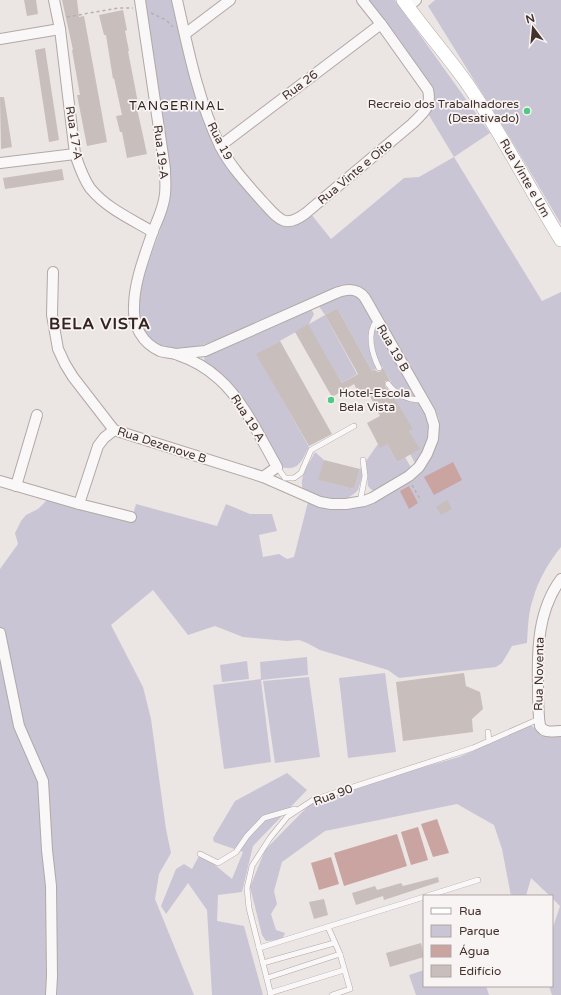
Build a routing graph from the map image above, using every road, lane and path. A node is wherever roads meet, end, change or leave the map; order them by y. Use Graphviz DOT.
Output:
graph roads {
  1 [pos="54,0"];
  2 [pos="177,0"];
  3 [pos="230,0"];
  4 [pos="362,0"];
  5 [pos="409,2"];
  6 [pos="140,4"];
  7 [pos="58,19"];
  8 [pos="381,24"];
  9 [pos="60,29"];
  10 [pos="185,34"];
  11 [pos="0,39"];
  12 [pos="220,146"];
  13 [pos="75,154"];
  14 [pos="0,163"];
  15 [pos="282,220"];
  16 [pos="153,232"];
  17 [pos="561,240"];
  18 [pos="53,272"];
  19 [pos="377,320"];
  20 [pos="205,351"];
  21 [pos="176,354"];
  22 [pos="199,364"];
  23 [pos="379,368"];
  24 [pos="388,384"];
  25 [pos="424,400"];
  26 [pos="36,415"];
  27 [pos="354,426"];
  28 [pos="114,430"];
  29 [pos="363,460"];
  30 [pos="277,467"];
  31 [pos="263,477"];
  32 [pos="407,477"];
  33 [pos="0,481"];
  34 [pos="16,486"];
  35 [pos="421,501"];
  36 [pos="360,502"];
  37 [pos="79,504"];
  38 [pos="131,517"];
  39 [pos="561,579"];
  40 [pos="0,633"];
  41 [pos="539,719"];
  42 [pos="561,731"];
  43 [pos="488,732"];
  44 [pos="489,741"];
  45 [pos="302,807"];
  46 [pos="200,854"];
  47 [pos="478,880"];
  48 [pos="430,895"];
  49 [pos="423,897"];
  50 [pos="328,927"];
  51 [pos="334,943"];
  52 [pos="259,948"];
  53 [pos="340,954"];
  54 [pos="263,963"];
  55 [pos="344,970"];
  56 [pos="267,978"];
  57 [pos="271,994"];
  58 [pos="51,995"];
  59 [pos="332,995"];
  1 -- 7 [label="street, Rua 17-A"];
  2 -- 10 [label="street, Rua 19"];
  3 -- 10 [label="street"];
  4 -- 8 [label="street"];
  5 -- 17 [label="street, Rua Vinte e Um"];
  6 -- 7 [label="path"];
  6 -- 10 [label="path"];
  6 -- 16 [label="street, Rua 19-A"];
  7 -- 9 [label="street, Rua 17-A"];
  8 -- 12 [label="street, Rua 26"];
  8 -- 15 [label="street, Rua Vinte e Oito"];
  9 -- 11 [label="street"];
  9 -- 13 [label="street, Rua 17-A"];
  10 -- 12 [label="street, Rua 19"];
  12 -- 15 [label="street, Rua 19"];
  13 -- 14 [label="street"];
  13 -- 16 [label="street, Rua 17-A"];
  16 -- 21 [label="street, Rua 19-A"];
  18 -- 28 [label="street, Rua Dezenove B"];
  19 -- 20 [label="street, Rua 19 B"];
  19 -- 23 [label="lane"];
  19 -- 25 [label="street, Rua 19 B"];
  20 -- 21 [label="street, Rua 19 B"];
  20 -- 22 [label="street"];
  21 -- 22 [label="street, Rua 19 A"];
  22 -- 30 [label="street, Rua 19 A"];
  24 -- 25 [label="lane"];
  25 -- 32 [label="street, Rua 19 B"];
  26 -- 34 [label="street"];
  27 -- 30 [label="lane"];
  28 -- 31 [label="street, Rua Dezenove B"];
  28 -- 37 [label="street"];
  29 -- 36 [label="lane"];
  30 -- 31 [label="street"];
  31 -- 36 [label="street, Rua 19 B"];
  32 -- 35 [label="path"];
  32 -- 36 [label="street, Rua 19 B"];
  33 -- 34 [label="street"];
  34 -- 37 [label="street"];
  37 -- 38 [label="street"];
  39 -- 41 [label="street, Rua Noventa"];
  40 -- 58 [label="street"];
  41 -- 42 [label="street, Rua Noventa"];
  41 -- 44 [label="lane, Rua 90"];
  43 -- 44 [label="lane"];
  44 -- 45 [label="lane, Rua 90"];
  45 -- 46 [label="lane"];
  45 -- 52 [label="lane, Rua 90"];
  47 -- 48 [label="lane"];
  49 -- 50 [label="lane"];
  50 -- 51 [label="lane"];
  50 -- 52 [label="lane"];
  51 -- 53 [label="lane"];
  51 -- 54 [label="lane"];
  52 -- 54 [label="lane, Rua 90"];
  53 -- 55 [label="lane"];
  53 -- 56 [label="lane"];
  54 -- 56 [label="lane, Rua 90"];
  55 -- 57 [label="lane"];
  55 -- 59 [label="lane"];
  56 -- 57 [label="lane, Rua 90"];
}
